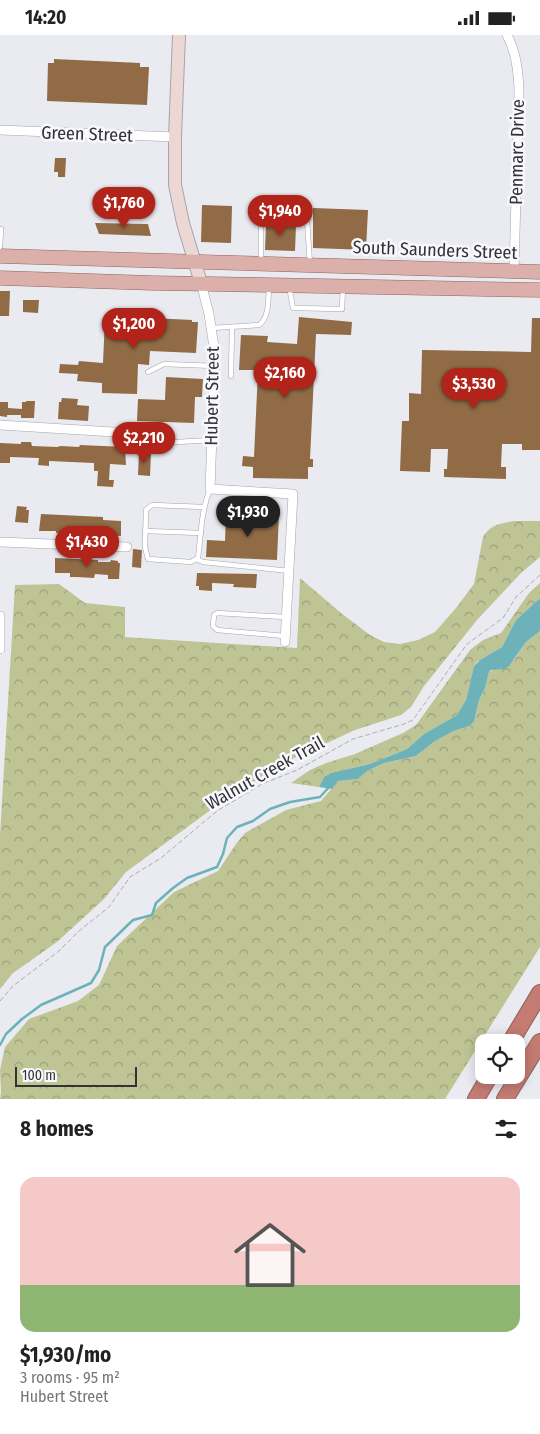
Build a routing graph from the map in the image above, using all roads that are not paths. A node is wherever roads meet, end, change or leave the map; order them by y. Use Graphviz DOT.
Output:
graph roads {
  1 [pos="179,35"];
  2 [pos="507,35"];
  3 [pos="0,130"];
  4 [pos="175,137"];
  5 [pos="1,229"];
  6 [pos="0,240"];
  7 [pos="0,247"];
  8 [pos="0,256"];
  9 [pos="195,262"];
  10 [pos="261,264"];
  11 [pos="310,265"];
  12 [pos="514,271"];
  13 [pos="540,272"];
  14 [pos="0,278"];
  15 [pos="201,283"];
  16 [pos="269,285"];
  17 [pos="288,285"];
  18 [pos="343,286"];
  19 [pos="540,290"];
  20 [pos="232,327"];
  21 [pos="212,328"];
  22 [pos="214,366"];
  23 [pos="148,372"];
  24 [pos="231,376"];
  25 [pos="0,425"];
  26 [pos="130,433"];
  27 [pos="212,440"];
  28 [pos="159,443"];
  29 [pos="210,489"];
  30 [pos="204,507"];
  31 [pos="145,531"];
  32 [pos="201,533"];
  33 [pos="0,542"];
  34 [pos="128,547"];
  35 [pos="196,559"];
  36 [pos="289,571"];
  37 [pos="0,616"];
  38 [pos="286,617"];
  39 [pos="285,639"];
  40 [pos="0,649"];
  41 [pos="540,993"];
  42 [pos="515,1034"];
  43 [pos="540,1042"];
  44 [pos="485,1084"];
  45 [pos="476,1099"];
  46 [pos="505,1099"];
  1 -- 4 [label="street"];
  2 -- 12 [label="street, Penmarc Drive"];
  3 -- 4 [label="street, Green Street"];
  4 -- 9 [label="street"];
  5 -- 6 [label="lane"];
  6 -- 7 [label="lane"];
  8 -- 9 [label="main road, South Saunders Street"];
  9 -- 10 [label="main road, South Saunders Street"];
  9 -- 15 [label="street"];
  10 -- 11 [label="main road, South Saunders Street"];
  10 -- 11 [label="lane"];
  11 -- 12 [label="main road, South Saunders Street"];
  12 -- 13 [label="main road, South Saunders Street"];
  14 -- 15 [label="main road, South Saunders Street"];
  15 -- 16 [label="main road, South Saunders Street"];
  15 -- 21 [label="street, Hubert Street"];
  16 -- 17 [label="main road, South Saunders Street"];
  16 -- 20 [label="lane"];
  17 -- 18 [label="main road, South Saunders Street"];
  17 -- 18 [label="lane"];
  18 -- 19 [label="main road, South Saunders Street"];
  20 -- 21 [label="lane"];
  20 -- 24 [label="lane"];
  21 -- 22 [label="street, Hubert Street"];
  22 -- 23 [label="lane"];
  22 -- 27 [label="street, Hubert Street"];
  25 -- 26 [label="street"];
  27 -- 28 [label="lane"];
  27 -- 29 [label="street, Hubert Street"];
  29 -- 30 [label="lane"];
  29 -- 36 [label="street"];
  30 -- 31 [label="lane"];
  30 -- 32 [label="lane"];
  31 -- 32 [label="lane"];
  31 -- 35 [label="lane"];
  32 -- 35 [label="lane"];
  33 -- 34 [label="street"];
  35 -- 36 [label="lane"];
  36 -- 38 [label="street"];
  37 -- 40 [label="street"];
  38 -- 39 [label="street"];
  38 -- 39 [label="lane"];
  41 -- 42 [label="highway"];
  43 -- 46 [label="highway"];
  44 -- 45 [label="highway"];
}
